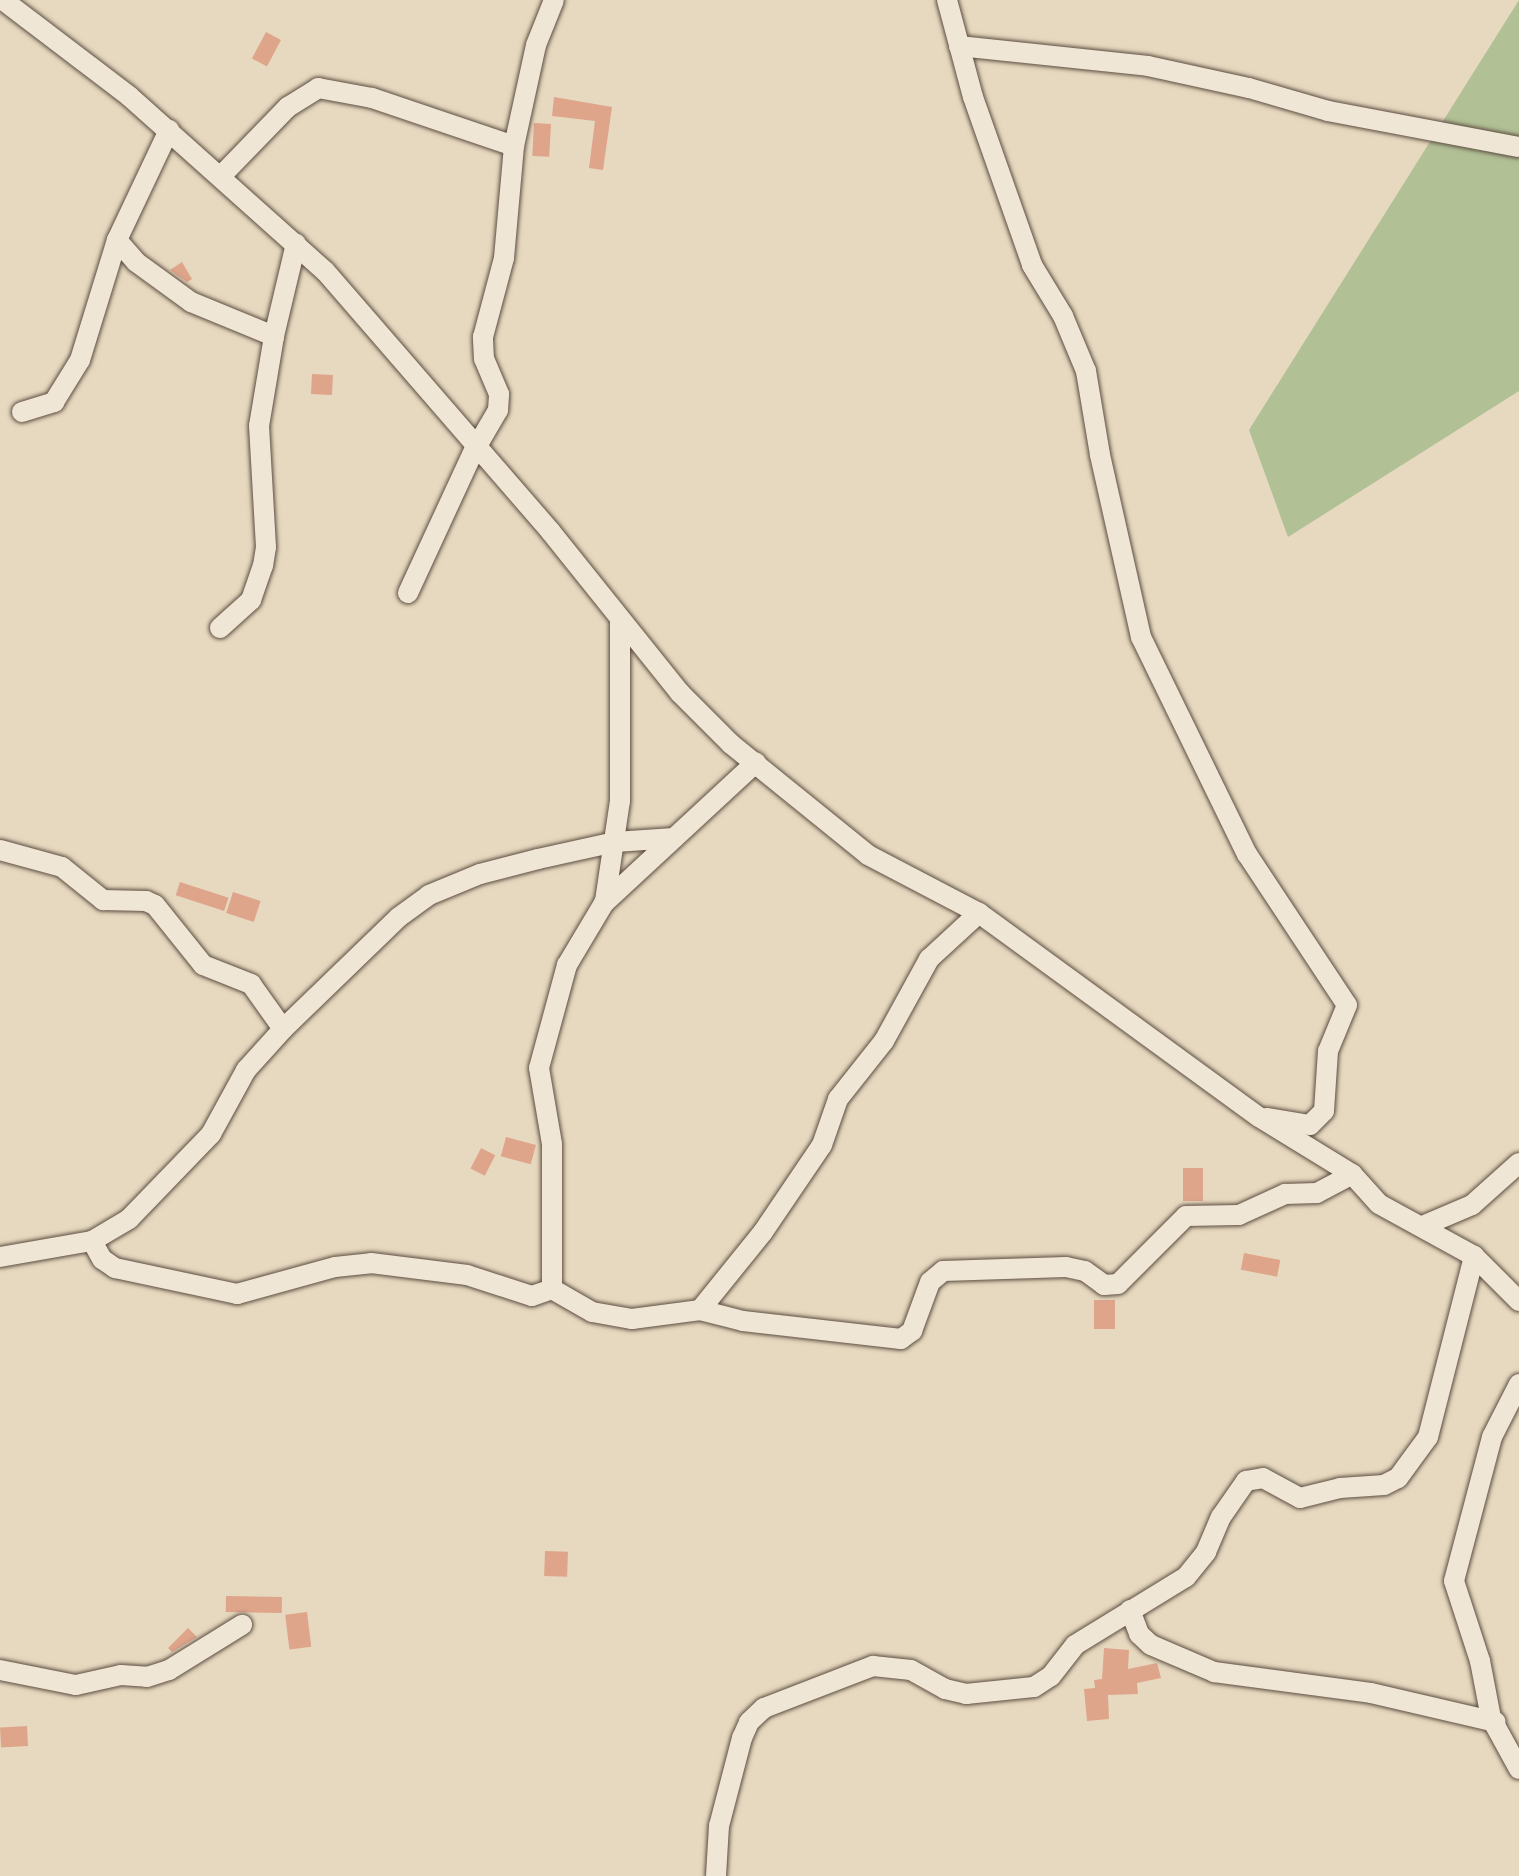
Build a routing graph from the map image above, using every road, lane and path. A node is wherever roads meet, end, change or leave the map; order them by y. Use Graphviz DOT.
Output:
graph roads {
  1 [pos="3,0"];
  2 [pos="554,0"];
  3 [pos="947,0"];
  4 [pos="959,46"];
  5 [pos="169,130"];
  6 [pos="514,146"];
  7 [pos="1519,146"];
  8 [pos="222,175"];
  9 [pos="117,240"];
  10 [pos="296,244"];
  11 [pos="274,336"];
  12 [pos="22,412"];
  13 [pos="477,445"];
  14 [pos="408,593"];
  15 [pos="620,620"];
  16 [pos="220,628"];
  17 [pos="756,762"];
  18 [pos="674,838"];
  19 [pos="615,842"];
  20 [pos="0,850"];
  21 [pos="604,903"];
  22 [pos="979,913"];
  23 [pos="283,1029"];
  24 [pos="1258,1117"];
  25 [pos="1519,1163"];
  26 [pos="1352,1174"];
  27 [pos="1425,1225"];
  28 [pos="92,1241"];
  29 [pos="1474,1256"];
  30 [pos="0,1257"];
  31 [pos="552,1289"];
  32 [pos="1519,1301"];
  33 [pos="700,1310"];
  34 [pos="1519,1384"];
  35 [pos="1130,1610"];
  36 [pos="242,1625"];
  37 [pos="0,1670"];
  38 [pos="1496,1722"];
  39 [pos="1519,1769"];
  40 [pos="716,1876"];
  1 -- 5 [label="street"];
  2 -- 6 [label="street"];
  3 -- 4 [label="street"];
  4 -- 7 [label="street"];
  4 -- 24 [label="street"];
  5 -- 8 [label="street"];
  5 -- 9 [label="street"];
  6 -- 8 [label="street"];
  6 -- 13 [label="street"];
  8 -- 10 [label="street"];
  9 -- 11 [label="street"];
  9 -- 12 [label="street"];
  10 -- 11 [label="street"];
  10 -- 13 [label="street"];
  11 -- 16 [label="street"];
  13 -- 14 [label="street"];
  13 -- 15 [label="street"];
  15 -- 17 [label="street"];
  15 -- 19 [label="street"];
  17 -- 18 [label="street"];
  17 -- 22 [label="street"];
  18 -- 19 [label="street"];
  18 -- 21 [label="street"];
  19 -- 21 [label="street"];
  19 -- 23 [label="street"];
  20 -- 23 [label="street"];
  21 -- 31 [label="street"];
  22 -- 24 [label="street"];
  22 -- 33 [label="street"];
  23 -- 28 [label="street"];
  24 -- 26 [label="street"];
  25 -- 27 [label="street"];
  26 -- 27 [label="street"];
  26 -- 33 [label="street"];
  27 -- 29 [label="street"];
  28 -- 30 [label="street"];
  28 -- 31 [label="street"];
  29 -- 32 [label="street"];
  29 -- 35 [label="street"];
  31 -- 33 [label="street"];
  34 -- 38 [label="street"];
  35 -- 38 [label="street"];
  35 -- 40 [label="street"];
  36 -- 37 [label="street"];
  38 -- 39 [label="street"];
}
